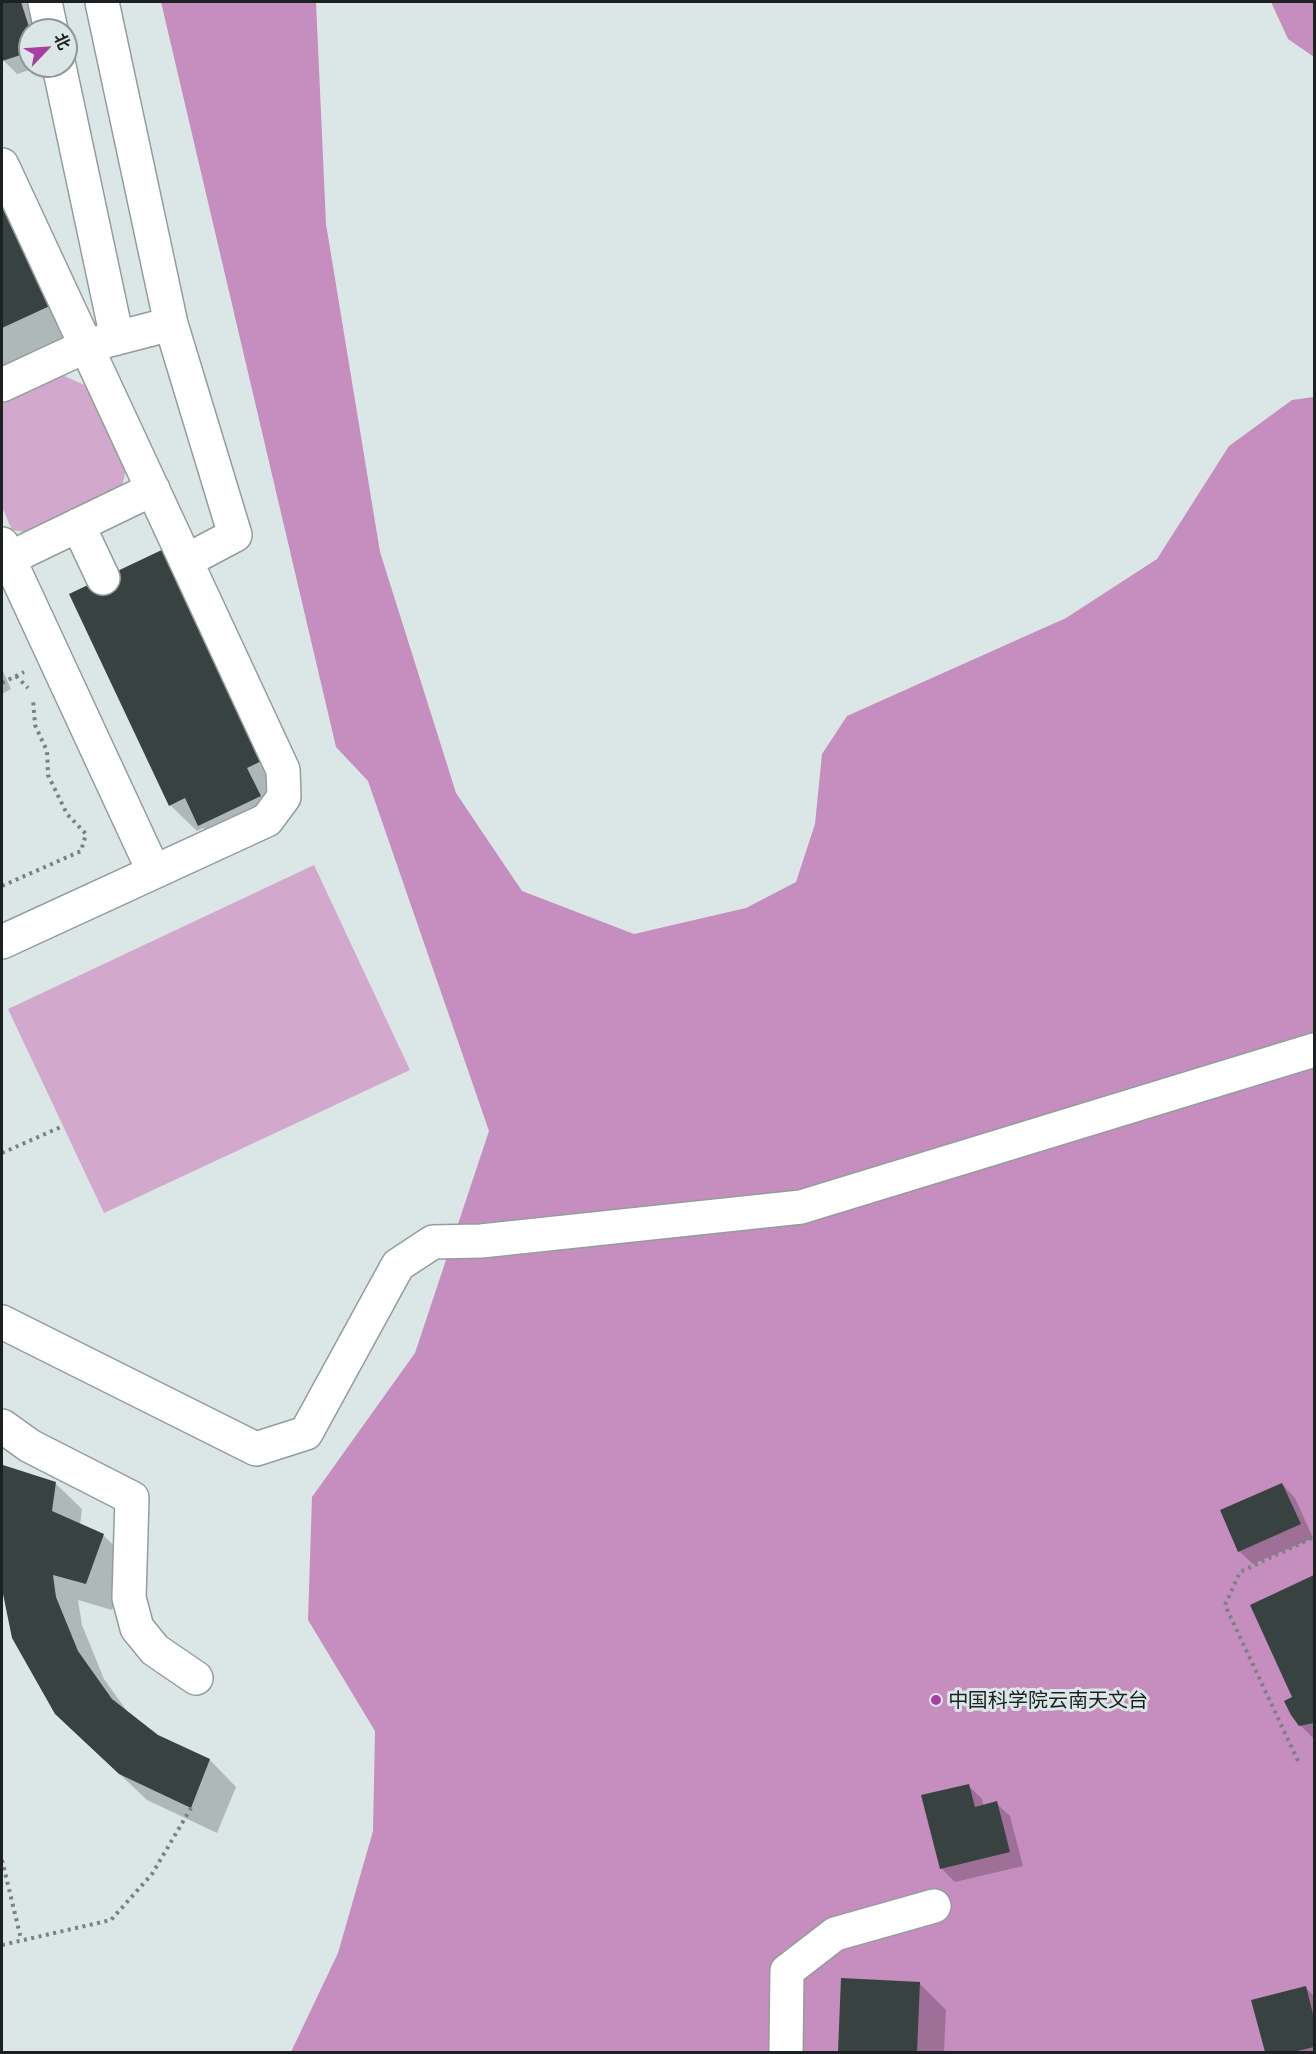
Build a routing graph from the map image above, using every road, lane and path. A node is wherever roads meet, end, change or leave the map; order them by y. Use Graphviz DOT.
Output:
graph roads {
  1 [pos="45,2"];
  2 [pos="102,2"];
  3 [pos="48,18"];
  4 [pos="62,78"];
  5 [pos="2,165"];
  6 [pos="171,324"];
  7 [pos="117,338"];
  8 [pos="86,346"];
  9 [pos="4,376"];
  10 [pos="153,489"];
  11 [pos="78,525"];
  12 [pos="5,552"];
  13 [pos="186,561"];
  14 [pos="103,578"];
  15 [pos="16,676"];
  16 [pos="154,872"];
  17 [pos="2,886"];
  18 [pos="2,942"];
  19 [pos="1314,1050"];
  20 [pos="63,1126"];
  21 [pos="2,1153"];
  22 [pos="2,1322"];
  23 [pos="2,1426"];
  24 [pos="1314,1538"];
  25 [pos="196,1678"];
  26 [pos="1298,1761"];
  27 [pos="191,1808"];
  28 [pos="2,1860"];
  29 [pos="934,1906"];
  30 [pos="21,1939"];
  31 [pos="2,1945"];
  32 [pos="786,2052"];
  1 -- 3 [label="street"];
  2 -- 6 [label="street"];
  4 -- 7 [label="street"];
  5 -- 8 [label="street"];
  6 -- 7 [label="street"];
  6 -- 13 [label="street"];
  7 -- 8 [label="street"];
  8 -- 9 [label="street"];
  8 -- 10 [label="street"];
  10 -- 11 [label="street"];
  10 -- 13 [label="street"];
  11 -- 12 [label="street"];
  11 -- 14 [label="street"];
  12 -- 16 [label="street"];
  13 -- 16 [label="street"];
  15 -- 17 [label="path"];
  16 -- 18 [label="street"];
  19 -- 22 [label="street"];
  20 -- 21 [label="path"];
  23 -- 25 [label="street"];
  24 -- 26 [label="path"];
  27 -- 30 [label="path"];
  28 -- 30 [label="path"];
  29 -- 32 [label="street"];
  30 -- 31 [label="path"];
}
